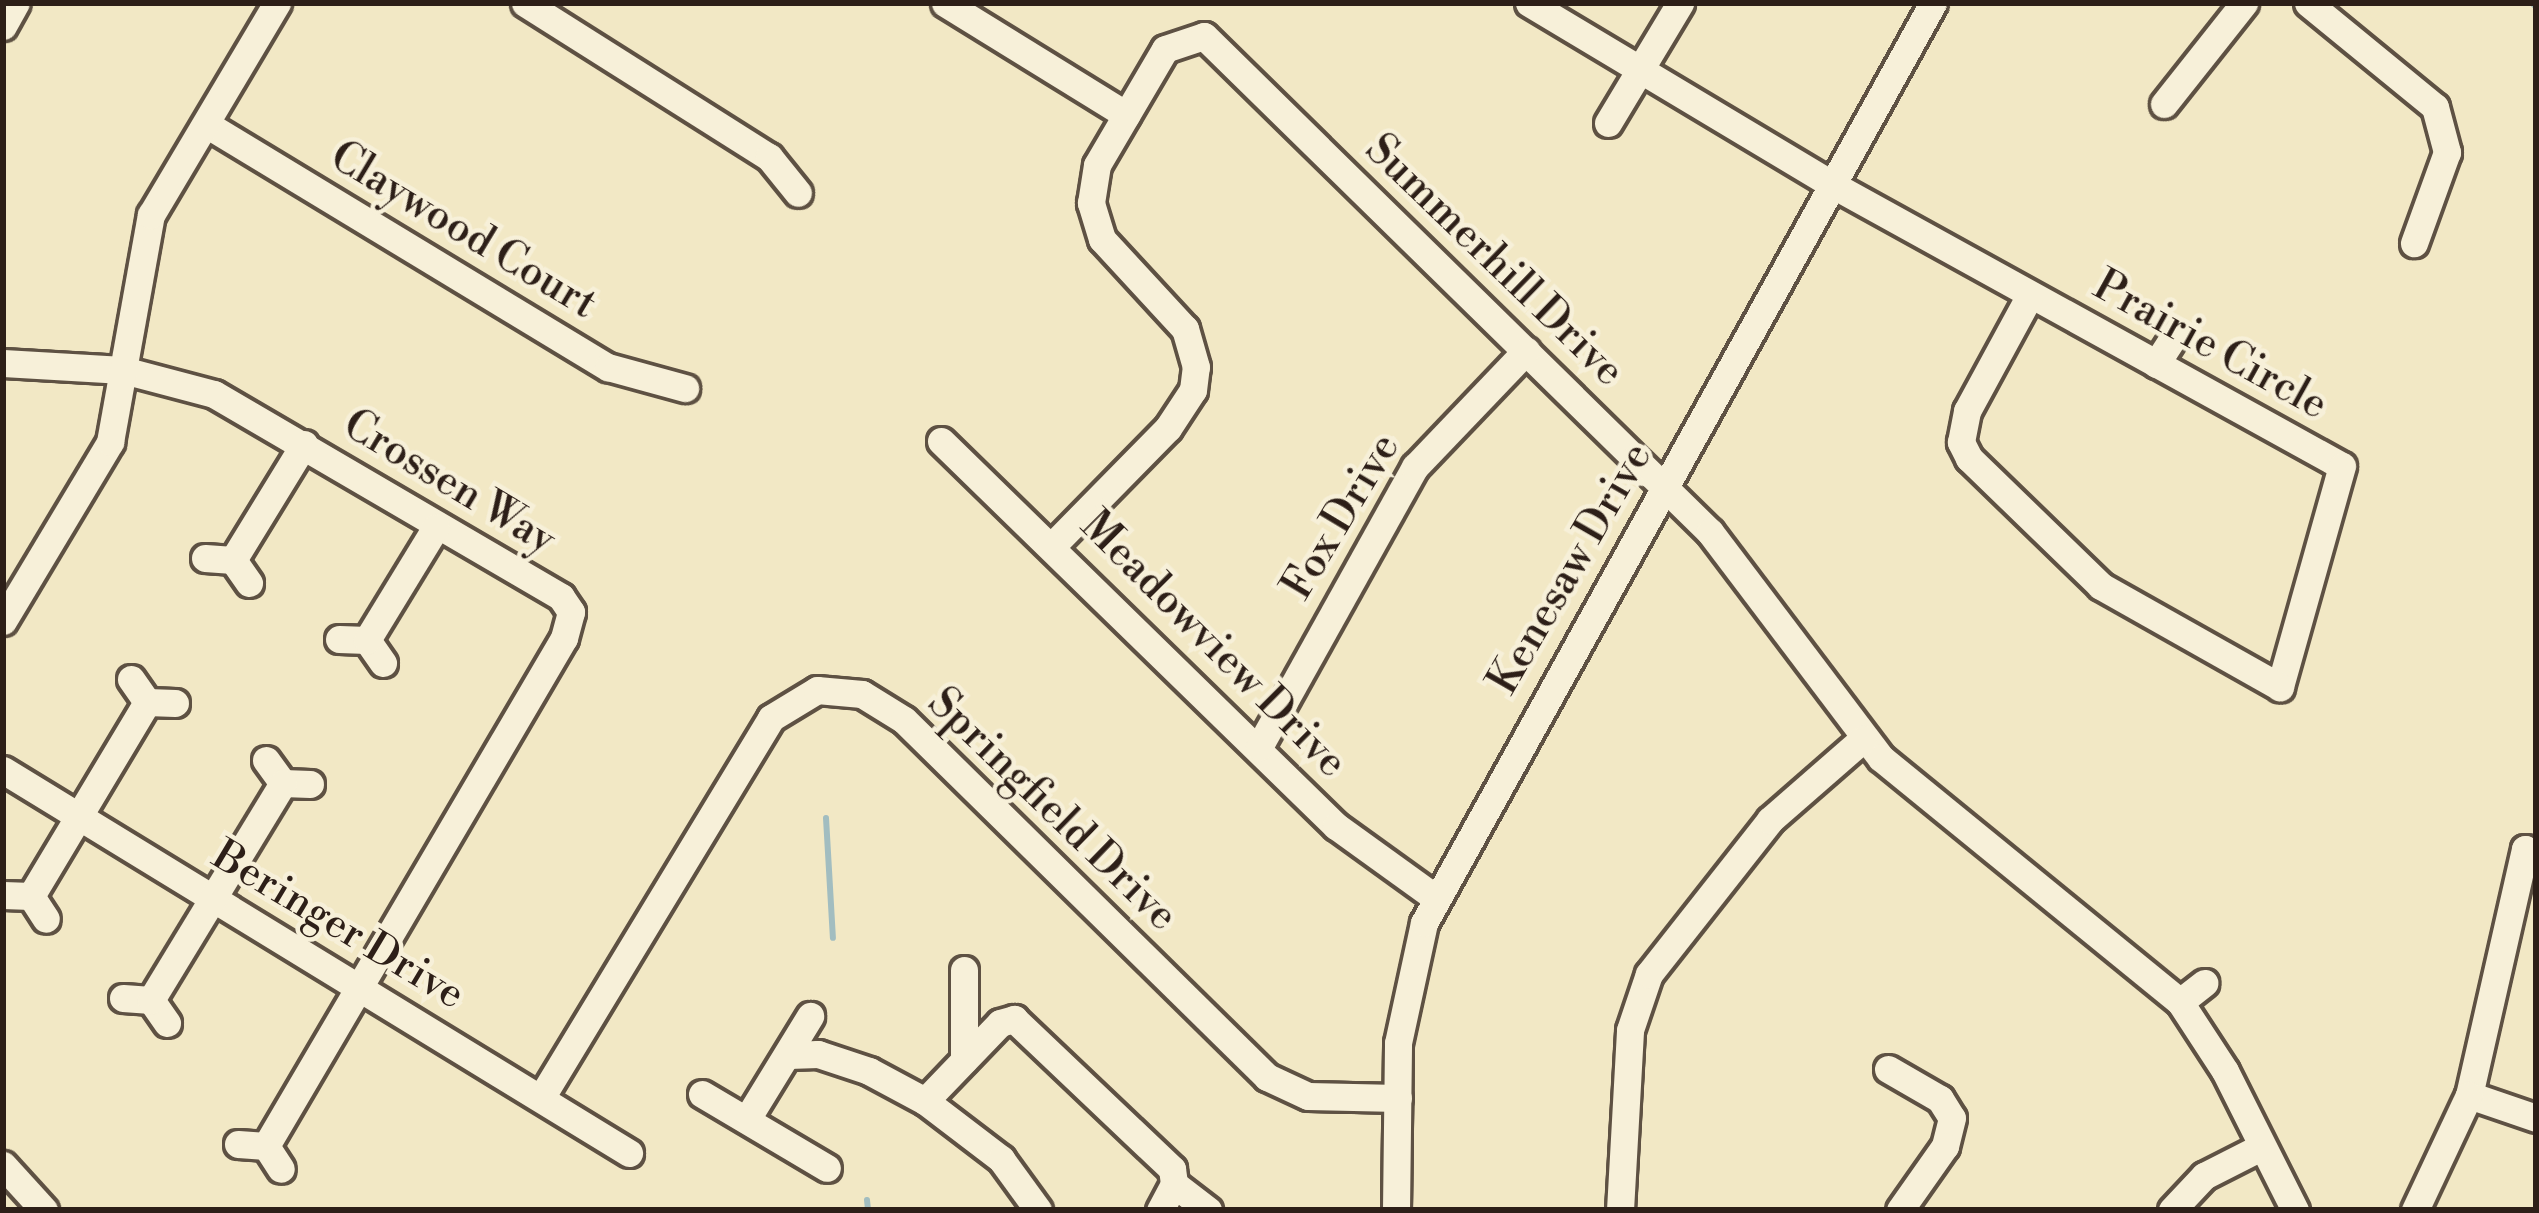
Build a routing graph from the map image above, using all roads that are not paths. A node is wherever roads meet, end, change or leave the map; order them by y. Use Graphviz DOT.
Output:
graph roads {
  1 [pos="16,3"];
  2 [pos="277,3"];
  3 [pos="525,3"];
  4 [pos="944,3"];
  5 [pos="1528,3"];
  6 [pos="1680,3"];
  7 [pos="1933,3"];
  8 [pos="2244,3"];
  9 [pos="2308,3"];
  10 [pos="3,26"];
  11 [pos="1640,70"];
  12 [pos="2164,104"];
  13 [pos="1126,115"];
  14 [pos="1608,123"];
  15 [pos="206,124"];
  16 [pos="1832,185"];
  17 [pos="798,193"];
  18 [pos="2414,243"];
  19 [pos="2030,296"];
  20 [pos="2175,335"];
  21 [pos="1526,351"];
  22 [pos="3,363"];
  23 [pos="2156,364"];
  24 [pos="123,370"];
  25 [pos="685,388"];
  26 [pos="941,441"];
  27 [pos="304,444"];
  28 [pos="1666,488"];
  29 [pos="436,527"];
  30 [pos="1052,545"];
  31 [pos="229,567"];
  32 [pos="3,621"];
  33 [pos="363,647"];
  34 [pos="151,694"];
  35 [pos="1863,739"];
  36 [pos="1258,747"];
  37 [pos="3,770"];
  38 [pos="286,776"];
  39 [pos="79,817"];
  40 [pos="2536,856"];
  41 [pos="213,898"];
  42 [pos="1436,898"];
  43 [pos="27,903"];
  44 [pos="964,970"];
  45 [pos="2204,983"];
  46 [pos="358,988"];
  47 [pos="2180,1002"];
  48 [pos="147,1007"];
  49 [pos="810,1016"];
  50 [pos="788,1055"];
  51 [pos="964,1060"];
  52 [pos="1888,1069"];
  53 [pos="703,1094"];
  54 [pos="2469,1095"];
  55 [pos="541,1098"];
  56 [pos="1398,1098"];
  57 [pos="925,1101"];
  58 [pos="2536,1118"];
  59 [pos="747,1119"];
  60 [pos="2260,1147"];
  61 [pos="262,1153"];
  62 [pos="629,1153"];
  63 [pos="3,1165"];
  64 [pos="826,1168"];
  65 [pos="1174,1184"];
  66 [pos="44,1210"];
  67 [pos="1038,1210"];
  68 [pos="1160,1210"];
  69 [pos="1208,1210"];
  70 [pos="1396,1210"];
  71 [pos="1620,1210"];
  72 [pos="1900,1210"];
  73 [pos="2172,1210"];
  74 [pos="2295,1210"];
  75 [pos="2415,1210"];
  1 -- 10 [label="street"];
  2 -- 15 [label="street"];
  3 -- 17 [label="street"];
  4 -- 13 [label="street"];
  5 -- 11 [label="street, Prairie Circle"];
  6 -- 11 [label="street"];
  7 -- 16 [label="street, Kenesaw Drive"];
  8 -- 12 [label="street"];
  9 -- 18 [label="street"];
  11 -- 14 [label="street"];
  11 -- 16 [label="street, Prairie Circle"];
  13 -- 21 [label="street, Summerhill Drive"];
  13 -- 30 [label="street, Summerhill Drive"];
  15 -- 24 [label="street"];
  15 -- 25 [label="street, Claywood Court"];
  16 -- 19 [label="street, Prairie Circle"];
  16 -- 28 [label="street, Kenesaw Drive"];
  19 -- 23 [label="street, Prairie Circle"];
  19 -- 23 [label="street, Prairie Circle"];
  20 -- 23 [label="street"];
  21 -- 28 [label="street, Summerhill Drive"];
  21 -- 36 [label="street, Fox Drive"];
  22 -- 24 [label="street, Crossen Way"];
  24 -- 27 [label="street, Crossen Way"];
  24 -- 32 [label="street"];
  26 -- 30 [label="street, Meadowview Drive"];
  27 -- 29 [label="street, Crossen Way"];
  27 -- 31 [label="street"];
  28 -- 35 [label="street, Summerhill Drive"];
  28 -- 42 [label="street, Kenesaw Drive"];
  29 -- 33 [label="street"];
  29 -- 46 [label="street, Crossen Way"];
  30 -- 36 [label="street, Meadowview Drive"];
  34 -- 39 [label="street"];
  35 -- 47 [label="street, Summerhill Drive"];
  35 -- 71 [label="street"];
  36 -- 42 [label="street, Meadowview Drive"];
  37 -- 39 [label="street, Beringer Drive"];
  38 -- 41 [label="street"];
  39 -- 41 [label="street, Beringer Drive"];
  39 -- 43 [label="street"];
  40 -- 54 [label="street"];
  41 -- 46 [label="street, Beringer Drive"];
  41 -- 48 [label="street"];
  42 -- 56 [label="street, Kenesaw Drive"];
  44 -- 51 [label="street"];
  45 -- 47 [label="street"];
  46 -- 55 [label="street, Beringer Drive"];
  46 -- 61 [label="street, Crossen Way"];
  47 -- 60 [label="street, Summerhill Drive"];
  49 -- 50 [label="street"];
  50 -- 57 [label="street"];
  50 -- 59 [label="street"];
  51 -- 57 [label="street"];
  51 -- 65 [label="street"];
  52 -- 72 [label="street"];
  53 -- 59 [label="street"];
  54 -- 58 [label="street"];
  54 -- 75 [label="street"];
  55 -- 56 [label="street, Springfield Drive"];
  55 -- 62 [label="street, Beringer Drive"];
  56 -- 70 [label="street, Kenesaw Drive"];
  57 -- 67 [label="street"];
  59 -- 64 [label="street"];
  60 -- 73 [label="street"];
  60 -- 74 [label="street, Summerhill Drive"];
  63 -- 66 [label="street"];
  65 -- 68 [label="street"];
  65 -- 69 [label="street"];
}
